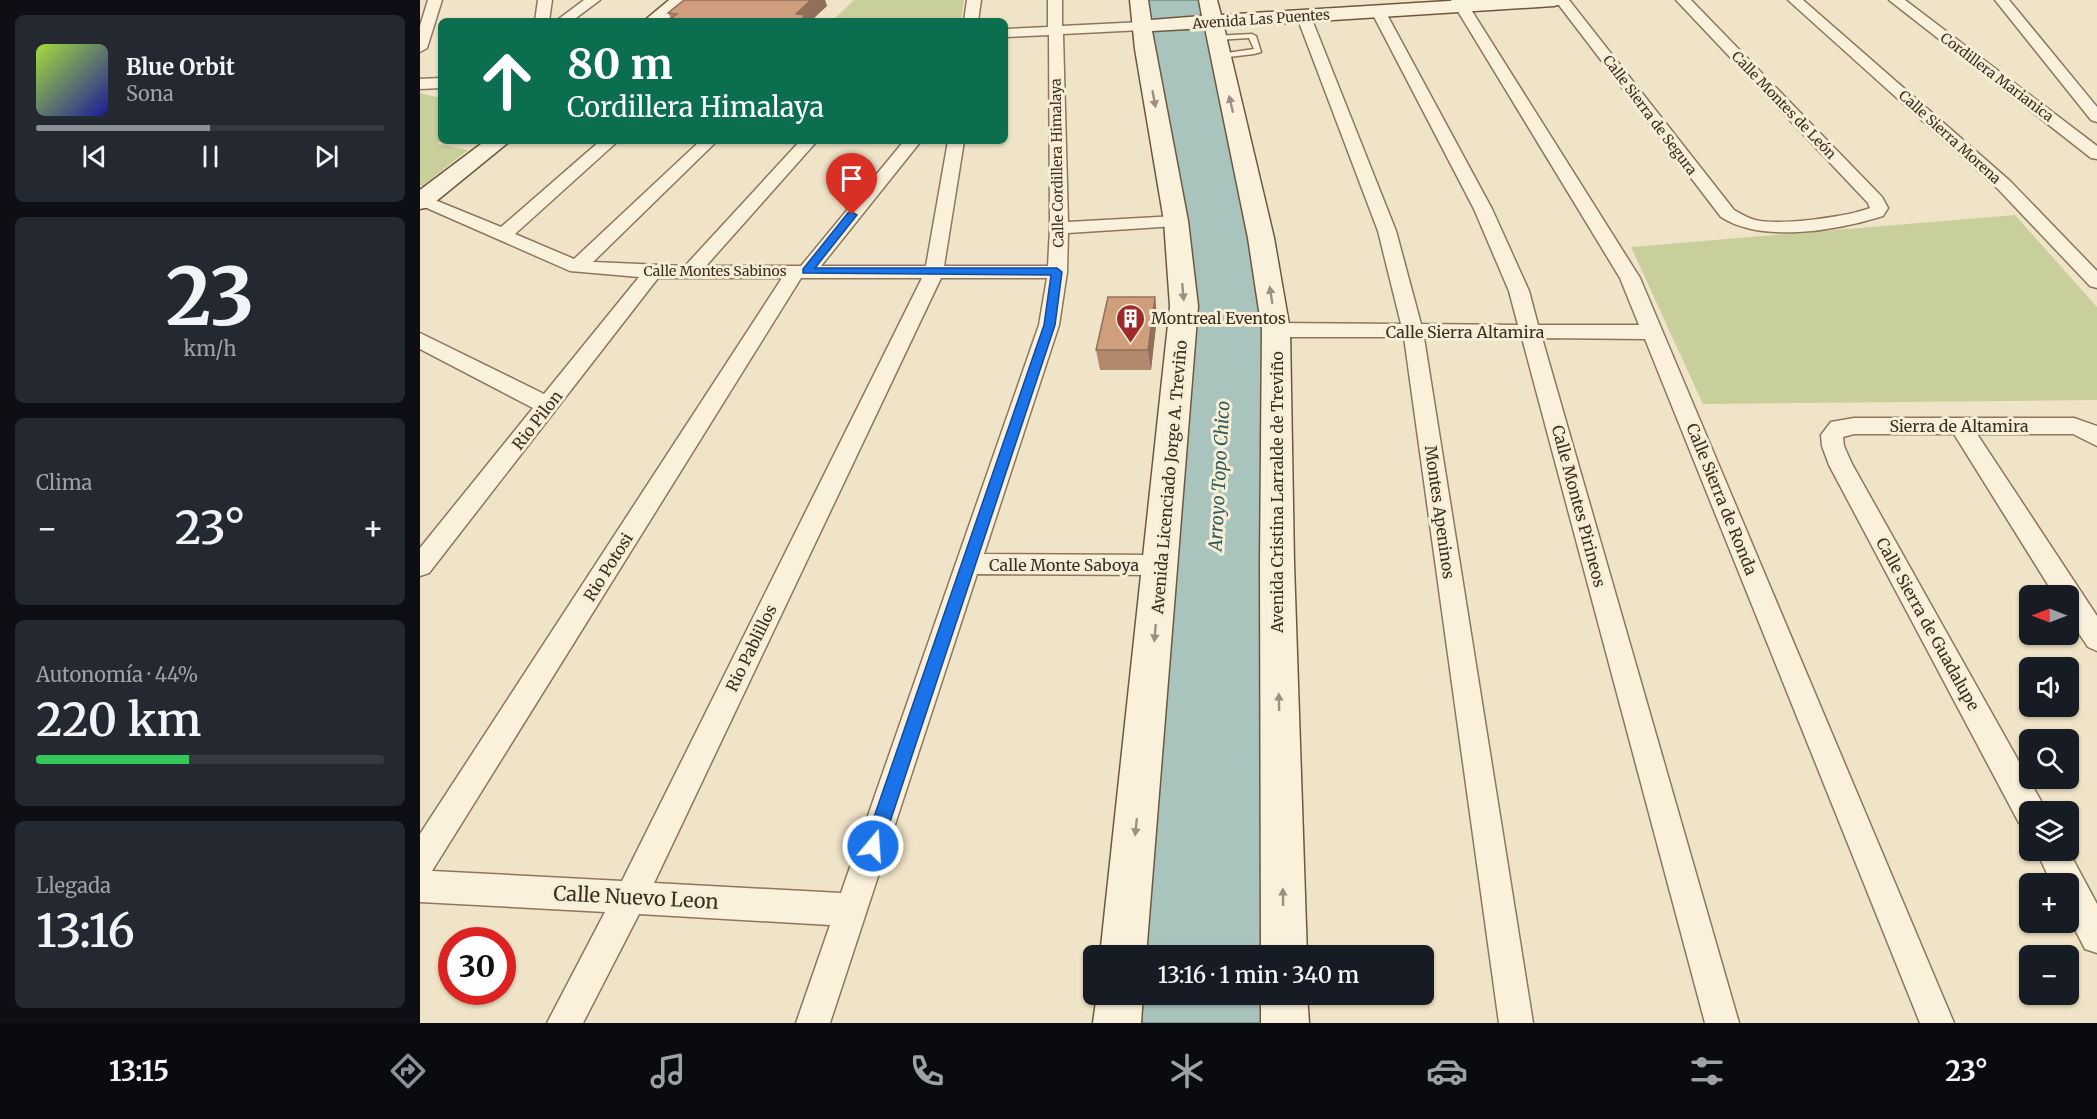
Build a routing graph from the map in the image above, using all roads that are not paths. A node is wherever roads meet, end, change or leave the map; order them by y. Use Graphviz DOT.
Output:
graph roads {
  1 [pos="435,0"];
  2 [pos="545,0"];
  3 [pos="593,0"];
  4 [pos="681,0"];
  5 [pos="974,0"];
  6 [pos="1055,0"];
  7 [pos="1554,0"];
  8 [pos="1562,0"];
  9 [pos="1683,0"];
  10 [pos="1795,0"];
  11 [pos="1896,0"];
  12 [pos="2002,0"];
  13 [pos="1381,3"];
  14 [pos="1460,3"];
  15 [pos="1298,7"];
  16 [pos="425,18"];
  17 [pos="542,18"];
  18 [pos="567,18"];
  19 [pos="658,18"];
  20 [pos="971,18"];
  21 [pos="1150,19"];
  22 [pos="1207,22"];
  23 [pos="1008,23"];
  24 [pos="1055,26"];
  25 [pos="1249,28"];
  26 [pos="1008,33"];
  27 [pos="420,48"];
  28 [pos="438,83"];
  29 [pos="420,84"];
  30 [pos="2097,117"];
  31 [pos="2097,131"];
  32 [pos="2069,132"];
  33 [pos="495,144"];
  34 [pos="607,144"];
  35 [pos="706,144"];
  36 [pos="806,144"];
  37 [pos="910,144"];
  38 [pos="955,144"];
  39 [pos="2097,154"];
  40 [pos="421,200"];
  41 [pos="1877,212"];
  42 [pos="1176,221"];
  43 [pos="1059,228"];
  44 [pos="503,235"];
  45 [pos="577,267"];
  46 [pos="801,271"];
  47 [pos="653,272"];
  48 [pos="690,272"];
  49 [pos="934,272"];
  50 [pos="1057,272"];
  51 [pos="2097,282"];
  52 [pos="1276,330"];
  53 [pos="1413,332"];
  54 [pos="1531,332"];
  55 [pos="1654,332"];
  56 [pos="424,348"];
  57 [pos="549,406"];
  58 [pos="1961,427"];
  59 [pos="2093,434"];
  60 [pos="1832,435"];
  61 [pos="967,564"];
  62 [pos="1161,565"];
  63 [pos="420,566"];
  64 [pos="2097,639"];
  65 [pos="2024,801"];
  66 [pos="2057,861"];
  67 [pos="420,862"];
  68 [pos="420,886"];
  69 [pos="631,897"];
  70 [pos="851,910"];
  71 [pos="2097,937"];
  72 [pos="1124,945"];
  73 [pos="1284,945"];
  74 [pos="1119,1005"];
  75 [pos="1284,1005"];
  76 [pos="564,1023"];
  77 [pos="813,1023"];
  78 [pos="1117,1023"];
  79 [pos="1285,1023"];
  80 [pos="1516,1023"];
  81 [pos="1722,1023"];
  82 [pos="1937,1023"];
  1 -- 16 [label="street"];
  2 -- 17 [label="street"];
  3 -- 18 [label="street"];
  4 -- 19 [label="main road"];
  5 -- 20 [label="street"];
  6 -- 24 [label="street, Calle Cordillera Himalaya"];
  7 -- 14 [label="main road, Avenida Las Puentes"];
  8 -- 41 [label="street, Calle Sierra de Segura"];
  9 -- 41 [label="street, Calle Montes de León"];
  10 -- 51 [label="street, Calle Sierra Morena"];
  11 -- 32 [label="street, Cordillera Marianica"];
  12 -- 30 [label="street"];
  13 -- 14 [label="main road, Avenida Las Puentes"];
  13 -- 15 [label="main road, Avenida Las Puentes"];
  13 -- 54 [label="street, Calle Montes Pirineos"];
  14 -- 55 [label="street, Calle Sierra de Ronda"];
  15 -- 22 [label="main road, Avenida Las Puentes"];
  15 -- 25 [label="main road, Avenida Las Puentes"];
  15 -- 53 [label="street, Montes Apeninos"];
  16 -- 27 [label="street"];
  21 -- 22 [label="main road"];
  21 -- 24 [label="street"];
  21 -- 42 [label="main road, Avenida Licenciado Jorge A. Treviño, one-way"];
  22 -- 25 [label="main road, Avenida Las Puentes"];
  22 -- 25 [label="lane"];
  52 -- 22 [label="main road, Avenida Cristina Larralde de Treviño, one-way"];
  23 -- 24 [label="street"];
  24 -- 26 [label="street"];
  24 -- 43 [label="street, Calle Cordillera Himalaya"];
  28 -- 29 [label="street"];
  31 -- 32 [label="street"];
  32 -- 39 [label="street, Cordillera Marianica"];
  33 -- 40 [label="main road"];
  34 -- 44 [label="street"];
  35 -- 45 [label="street"];
  36 -- 48 [label="street"];
  37 -- 46 [label="street, Rio Potosi"];
  38 -- 49 [label="street, Rio Pablillos"];
  40 -- 44 [label="street, Calle Montes Sabinos"];
  42 -- 43 [label="street"];
  42 -- 62 [label="main road, Avenida Licenciado Jorge A. Treviño, one-way"];
  43 -- 50 [label="street, Calle Cordillera Himalaya"];
  44 -- 45 [label="street, Calle Montes Sabinos"];
  45 -- 47 [label="street, Calle Montes Sabinos"];
  46 -- 48 [label="street, Calle Montes Sabinos"];
  46 -- 49 [label="street, Calle Montes Sabinos"];
  46 -- 67 [label="street, Rio Potosi"];
  47 -- 48 [label="street, Calle Montes Sabinos"];
  47 -- 57 [label="street, Rio Pilon"];
  49 -- 50 [label="street, Calle Montes Sabinos"];
  49 -- 69 [label="street, Rio Pablillos"];
  50 -- 61 [label="street, Calle Cordillera Himalaya"];
  52 -- 53 [label="street, Calle Sierra Altamira"];
  73 -- 52 [label="main road, Avenida Cristina Larralde de Treviño, one-way"];
  53 -- 54 [label="street, Calle Sierra Altamira"];
  53 -- 80 [label="street, Montes Apeninos"];
  54 -- 55 [label="street, Calle Sierra Altamira"];
  54 -- 81 [label="street, Calle Montes Pirineos"];
  55 -- 82 [label="street, Calle Sierra de Ronda"];
  56 -- 57 [label="street"];
  57 -- 63 [label="street, Rio Pilon"];
  58 -- 59 [label="street, Sierra de Altamira"];
  58 -- 60 [label="street, Sierra de Altamira"];
  58 -- 64 [label="street"];
  60 -- 65 [label="street, Calle Sierra de Guadalupe"];
  61 -- 62 [label="street, Calle Monte Saboya"];
  61 -- 70 [label="street, Calle Cordillera Himalaya"];
  62 -- 72 [label="main road, Avenida Licenciado Jorge A. Treviño, one-way"];
  66 -- 71 [label="street"];
  68 -- 69 [label="street, Calle Nuevo Leon"];
  69 -- 70 [label="street, Calle Nuevo Leon"];
  69 -- 76 [label="street, Rio Pablillos"];
  70 -- 77 [label="street, Calle Cordillera Himalaya"];
  74 -- 78 [label="main road"];
  75 -- 79 [label="main road"];
}
